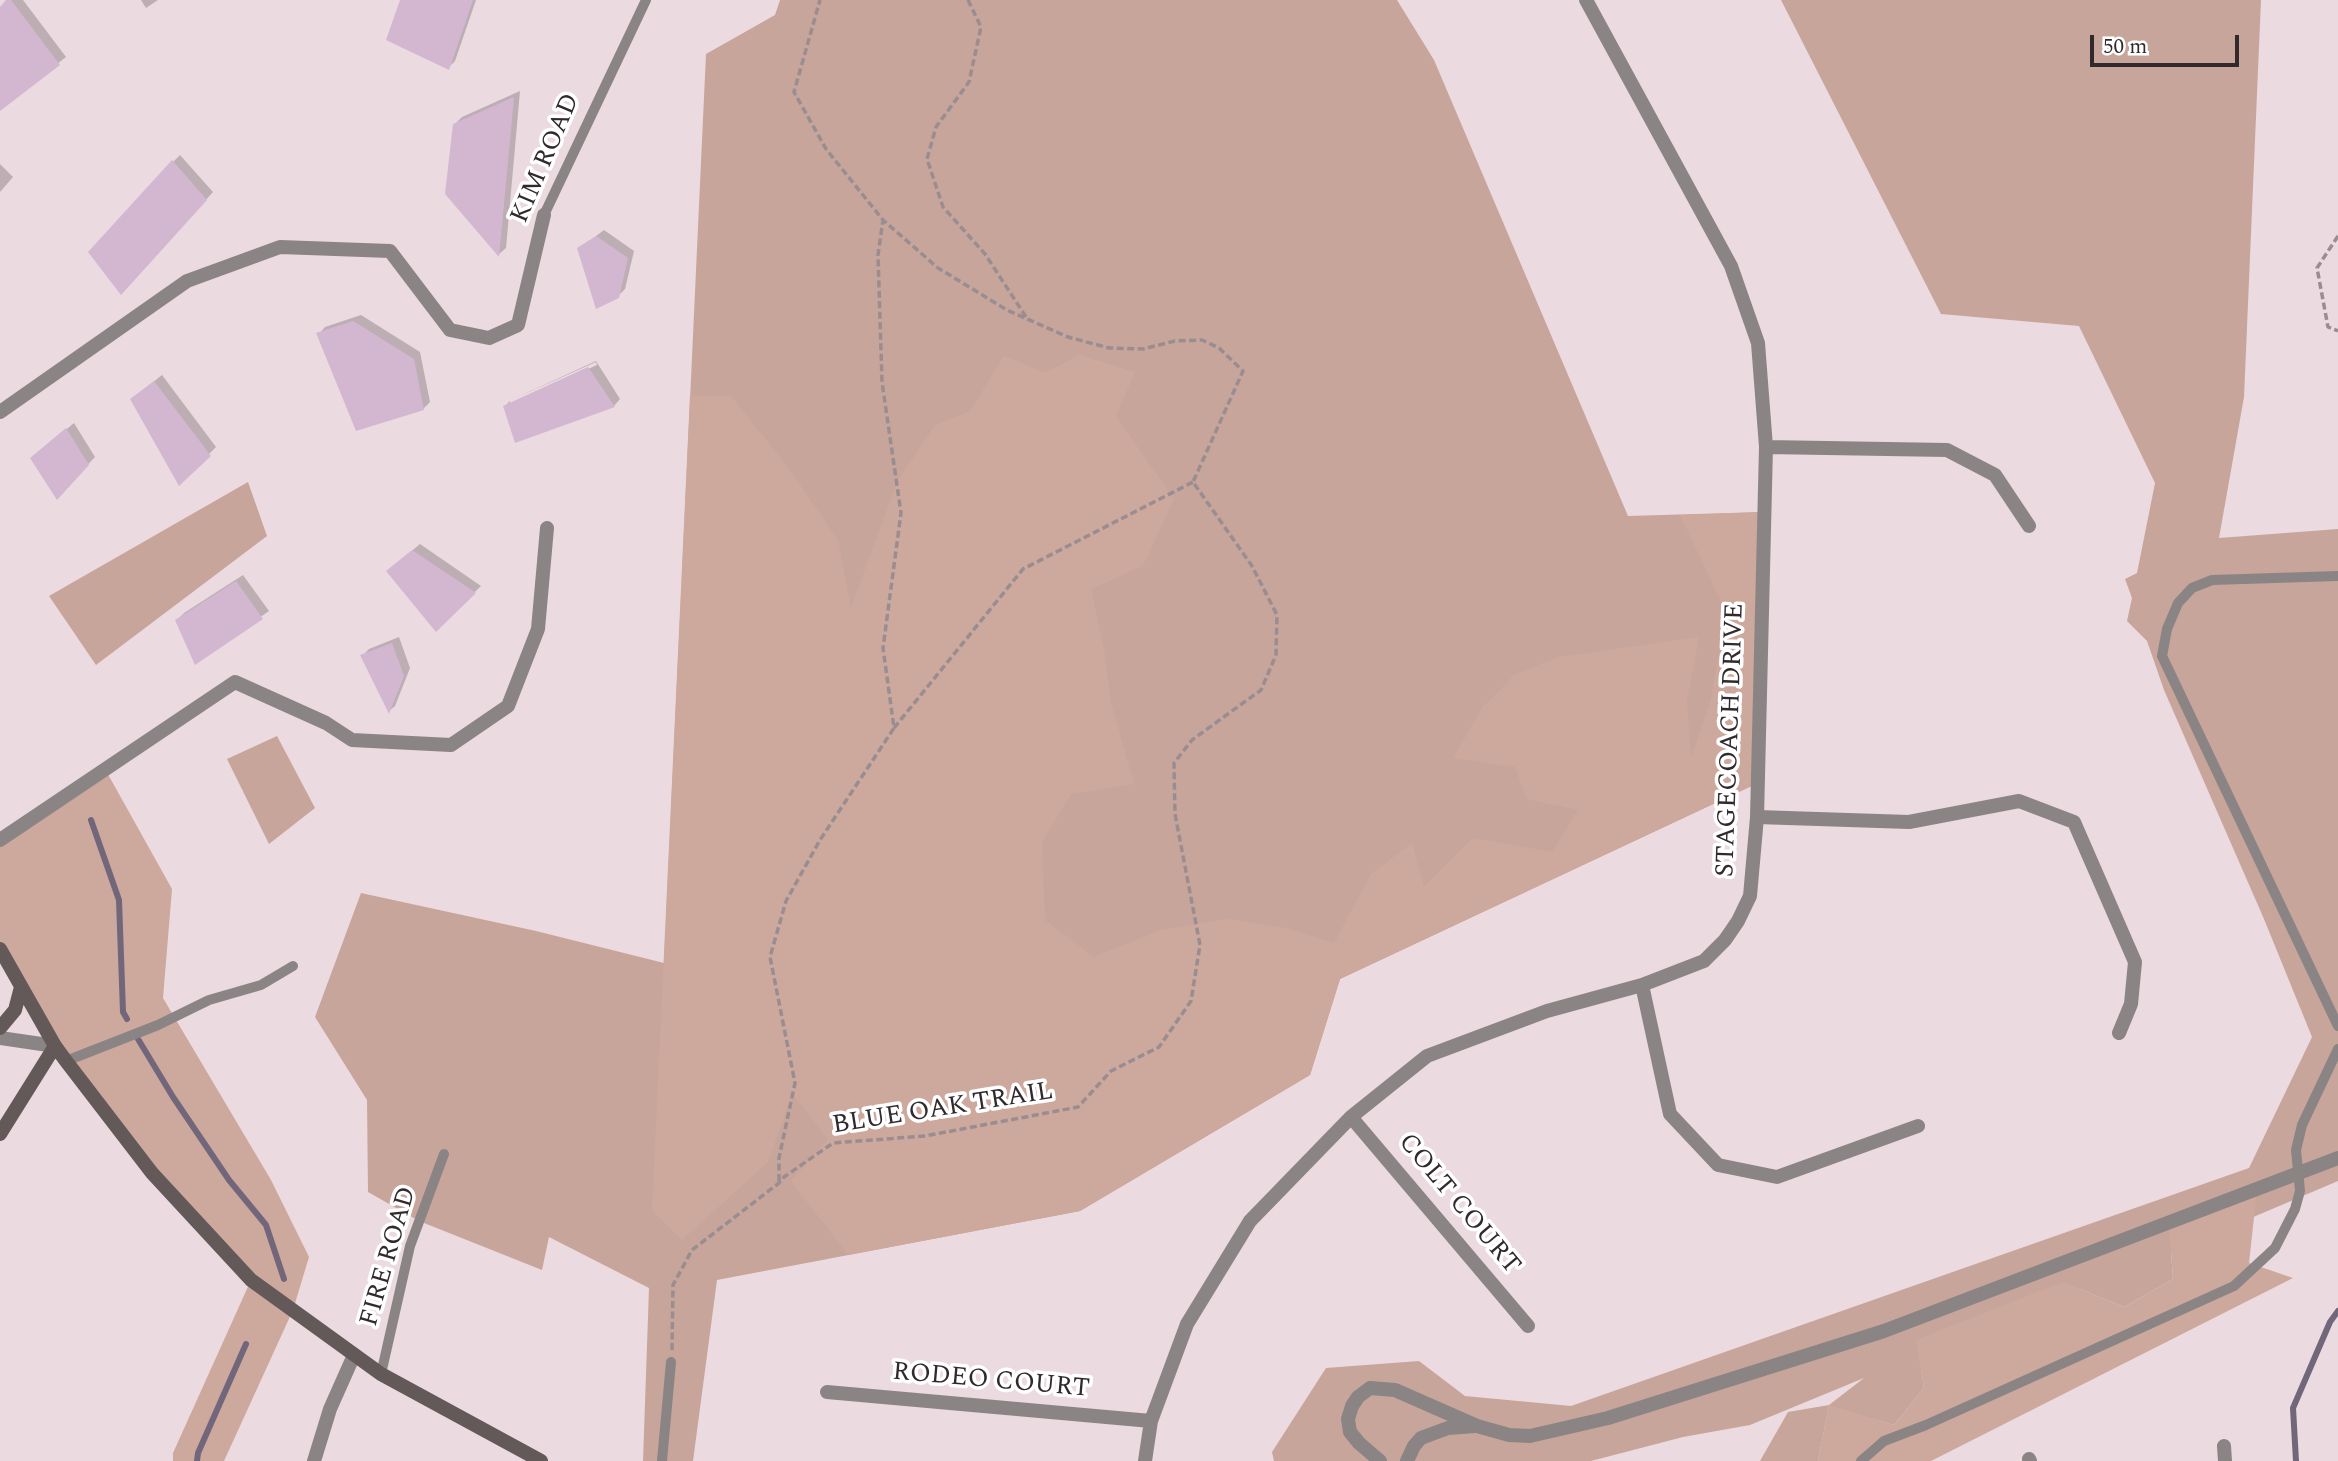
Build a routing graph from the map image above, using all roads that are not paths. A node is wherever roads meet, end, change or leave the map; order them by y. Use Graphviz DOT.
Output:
graph roads {
  1 [pos="646,0"];
  2 [pos="1586,0"];
  3 [pos="544,215"];
  4 [pos="0,412"];
  5 [pos="1766,447"];
  6 [pos="2029,526"];
  7 [pos="547,528"];
  8 [pos="2338,576"];
  9 [pos="1757,817"];
  10 [pos="0,839"];
  11 [pos="0,949"];
  12 [pos="293,966"];
  13 [pos="1642,985"];
  14 [pos="21,986"];
  15 [pos="2338,1026"];
  16 [pos="0,1028"];
  17 [pos="2119,1034"];
  18 [pos="0,1038"];
  19 [pos="55,1046"];
  20 [pos="2338,1049"];
  21 [pos="66,1061"];
  22 [pos="1351,1117"];
  23 [pos="1918,1126"];
  24 [pos="0,1134"];
  25 [pos="444,1154"];
  26 [pos="2338,1158"];
  27 [pos="2297,1175"];
  28 [pos="1528,1326"];
  29 [pos="354,1354"];
  30 [pos="671,1362"];
  31 [pos="381,1374"];
  32 [pos="827,1392"];
  33 [pos="1151,1421"];
  34 [pos="1476,1426"];
  35 [pos="2224,1446"];
  36 [pos="1408,1458"];
  37 [pos="1380,1460"];
  38 [pos="314,1461"];
  39 [pos="541,1461"];
  40 [pos="662,1461"];
  41 [pos="1145,1461"];
  42 [pos="1860,1461"];
  43 [pos="2225,1461"];
  1 -- 3 [label="lane, KIM ROAD"];
  2 -- 5 [label="street, STAGECOACH DRIVE"];
  3 -- 4 [label="street, KIM ROAD"];
  5 -- 6 [label="street"];
  5 -- 9 [label="street, STAGECOACH DRIVE"];
  7 -- 10 [label="street"];
  8 -- 15 [label="lane"];
  9 -- 13 [label="street, STAGECOACH DRIVE"];
  9 -- 17 [label="street"];
  11 -- 14 [label="main road"];
  12 -- 21 [label="lane"];
  13 -- 22 [label="street, STAGECOACH DRIVE"];
  13 -- 23 [label="street"];
  14 -- 16 [label="main road"];
  14 -- 19 [label="main road"];
  18 -- 19 [label="street"];
  19 -- 21 [label="main road"];
  19 -- 24 [label="main road"];
  20 -- 27 [label="lane"];
  21 -- 29 [label="main road"];
  22 -- 28 [label="street, COLT COURT"];
  22 -- 33 [label="street, STAGECOACH DRIVE"];
  25 -- 31 [label="lane, FIRE ROAD"];
  26 -- 27 [label="street"];
  27 -- 34 [label="street"];
  27 -- 42 [label="lane"];
  29 -- 31 [label="main road"];
  29 -- 38 [label="street"];
  30 -- 40 [label="lane"];
  31 -- 39 [label="main road"];
  32 -- 33 [label="street, RODEO COURT"];
  33 -- 41 [label="street, STAGECOACH DRIVE"];
  34 -- 36 [label="street"];
  34 -- 37 [label="street"];
  35 -- 43 [label="street"];
  36 -- 37 [label="street"];
}
